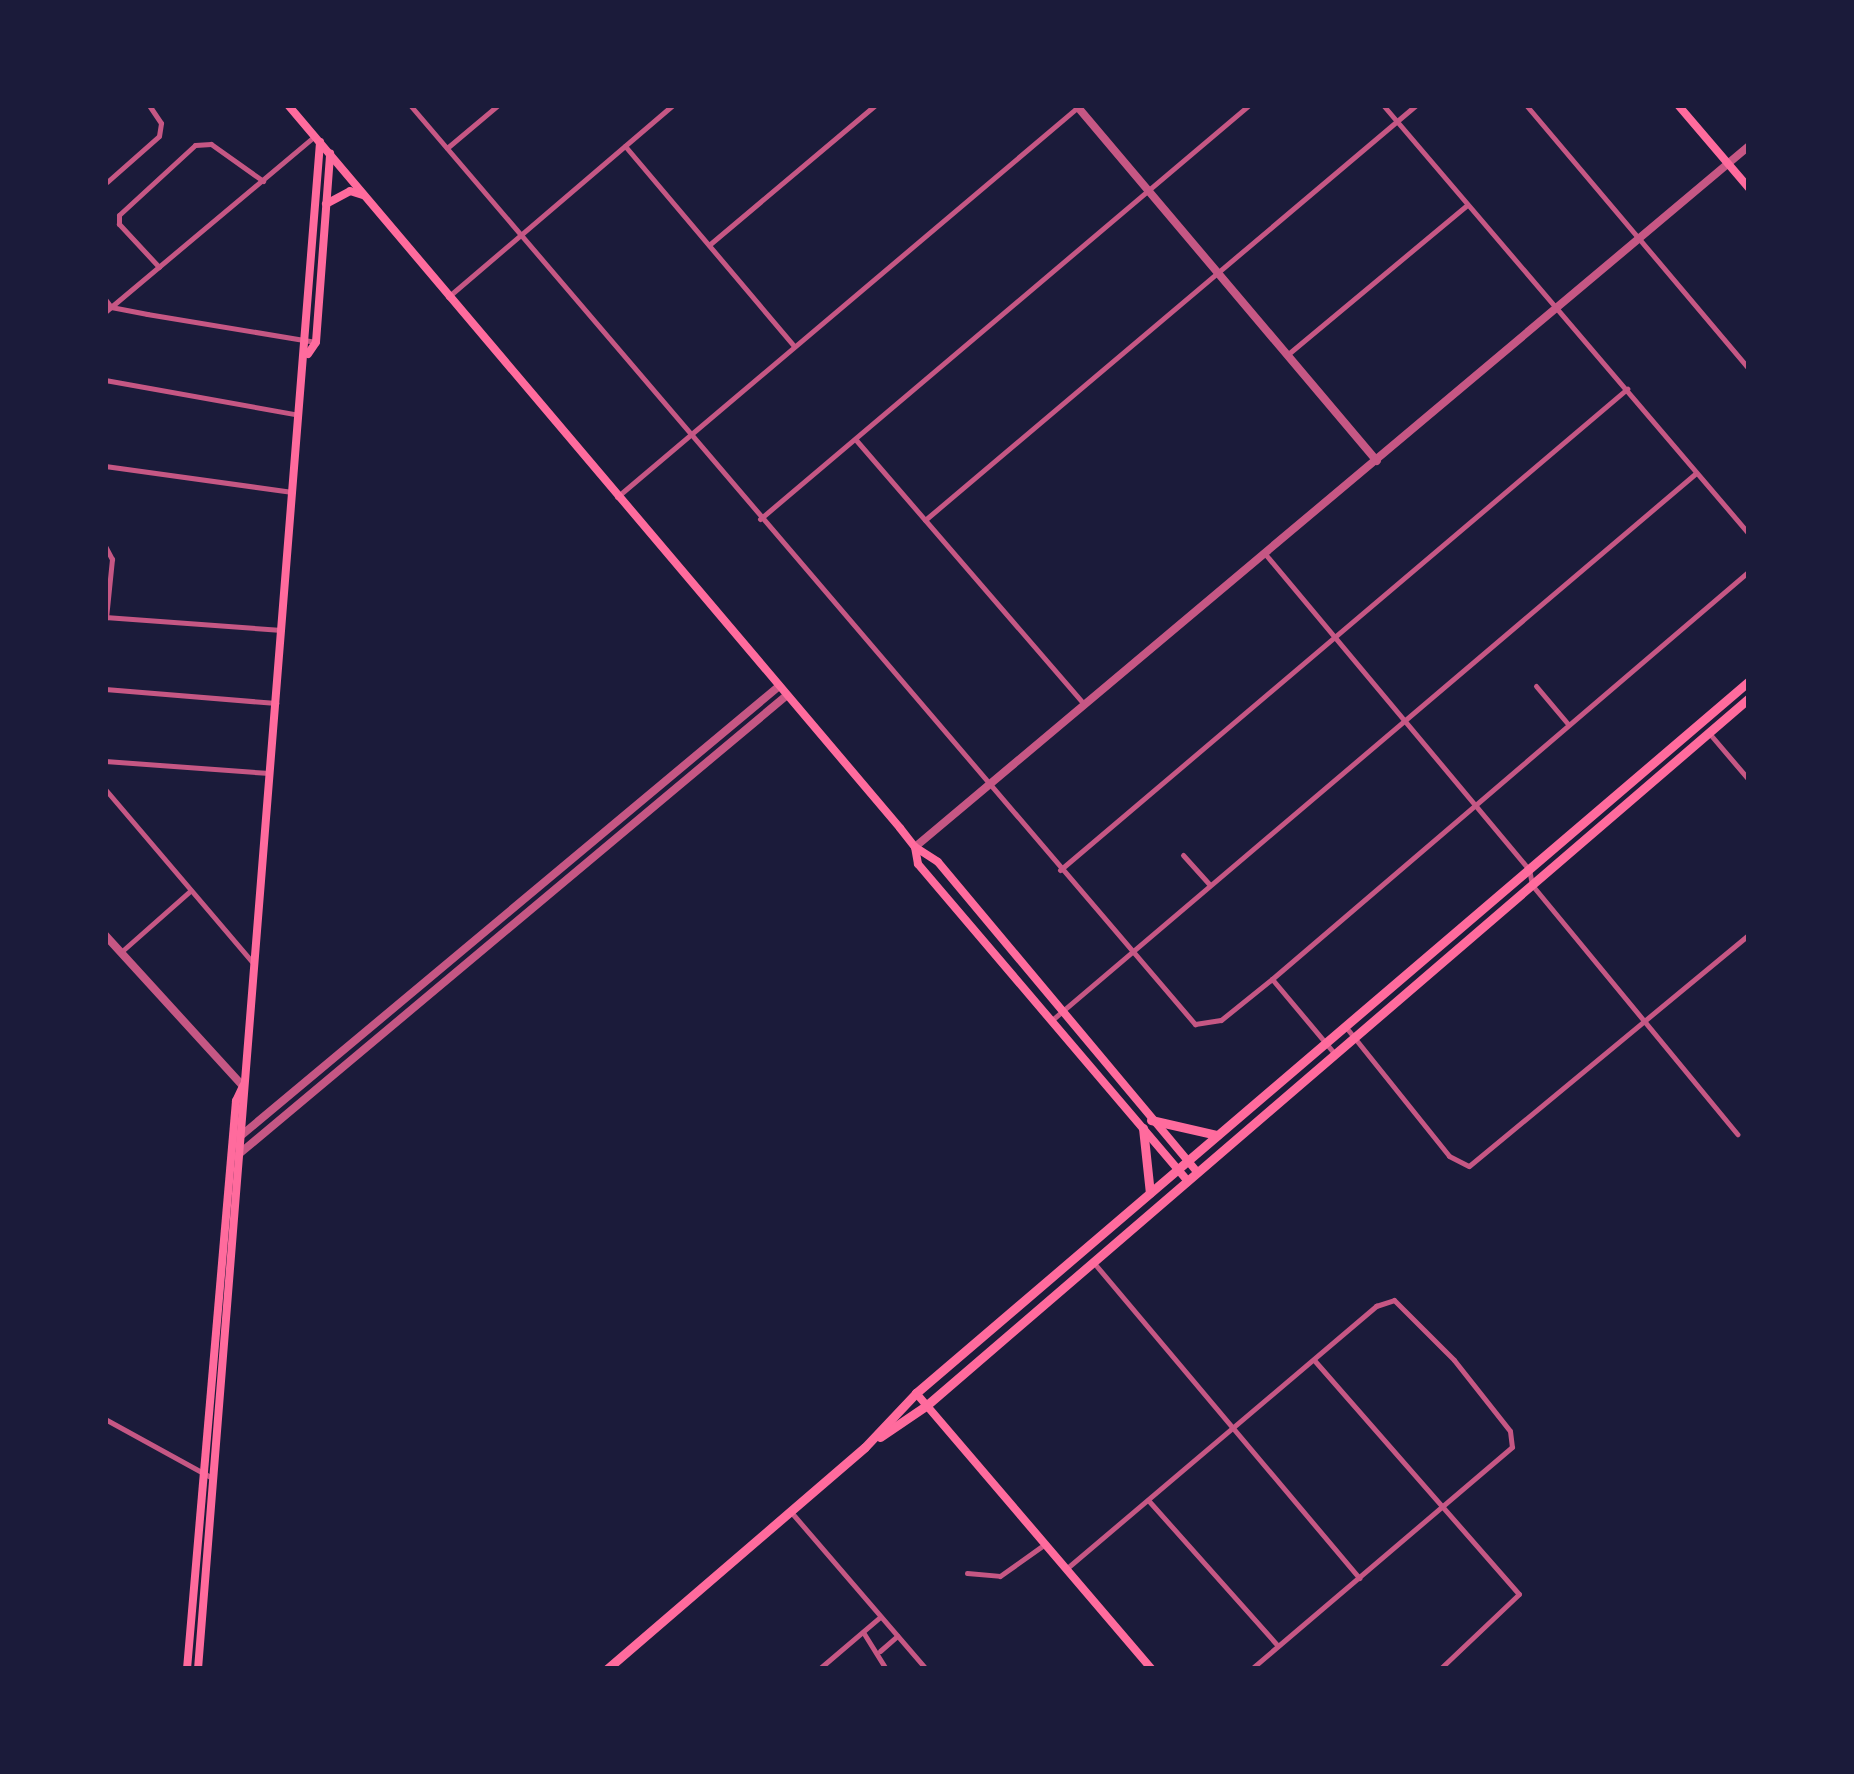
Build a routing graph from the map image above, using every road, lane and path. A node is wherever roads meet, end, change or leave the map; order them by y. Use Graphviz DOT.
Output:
graph roads {
  1 [pos="149,105"];
  2 [pos="288,105"];
  3 [pos="410,105"];
  4 [pos="498,105"];
  5 [pos="673,105"];
  6 [pos="875,105"];
  7 [pos="1248,105"];
  8 [pos="1382,105"];
  9 [pos="1416,105"];
  10 [pos="1526,105"];
  11 [pos="1678,105"];
  12 [pos="1078,106"];
  13 [pos="1396,122"];
  14 [pos="317,139"];
  15 [pos="625,146"];
  16 [pos="1749,146"];
  17 [pos="447,148"];
  18 [pos="330,154"];
  19 [pos="1729,163"];
  20 [pos="263,181"];
  21 [pos="106,182"];
  22 [pos="1749,188"];
  23 [pos="1150,190"];
  24 [pos="366,196"];
  25 [pos="326,204"];
  26 [pos="1467,205"];
  27 [pos="520,236"];
  28 [pos="1640,238"];
  29 [pos="709,246"];
  30 [pos="159,267"];
  31 [pos="1220,273"];
  32 [pos="448,298"];
  33 [pos="105,299"];
  34 [pos="108,309"];
  35 [pos="1556,309"];
  36 [pos="304,341"];
  37 [pos="316,342"];
  38 [pos="794,347"];
  39 [pos="308,354"];
  40 [pos="1288,355"];
  41 [pos="1749,368"];
  42 [pos="105,380"];
  43 [pos="1627,389"];
  44 [pos="300,415"];
  45 [pos="690,436"];
  46 [pos="856,440"];
  47 [pos="1377,460"];
  48 [pos="105,466"];
  49 [pos="1696,472"];
  50 [pos="292,492"];
  51 [pos="617,497"];
  52 [pos="760,519"];
  53 [pos="925,520"];
  54 [pos="1749,534"];
  55 [pos="105,546"];
  56 [pos="1266,555"];
  57 [pos="1749,571"];
  58 [pos="105,618"];
  59 [pos="283,630"];
  60 [pos="1335,638"];
  61 [pos="1749,680"];
  62 [pos="1536,686"];
  63 [pos="778,687"];
  64 [pos="105,689"];
  65 [pos="786,696"];
  66 [pos="1749,698"];
  67 [pos="277,703"];
  68 [pos="1086,707"];
  69 [pos="1406,721"];
  70 [pos="1568,724"];
  71 [pos="1709,733"];
  72 [pos="105,761"];
  73 [pos="270,773"];
  74 [pos="1749,780"];
  75 [pos="989,789"];
  76 [pos="105,790"];
  77 [pos="1474,804"];
  78 [pos="916,847"];
  79 [pos="1183,855"];
  80 [pos="1529,868"];
  81 [pos="1060,870"];
  82 [pos="1210,885"];
  83 [pos="1532,885"];
  84 [pos="190,891"];
  85 [pos="105,934"];
  86 [pos="1749,934"];
  87 [pos="121,953"];
  88 [pos="1132,953"];
  89 [pos="252,962"];
  90 [pos="1272,979"];
  91 [pos="1062,1013"];
  92 [pos="1052,1020"];
  93 [pos="1644,1021"];
  94 [pos="1344,1026"];
  95 [pos="1354,1038"];
  96 [pos="1325,1043"];
  97 [pos="1335,1054"];
  98 [pos="243,1086"];
  99 [pos="1131,1097"];
  100 [pos="1123,1104"];
  101 [pos="1147,1124"];
  102 [pos="243,1134"];
  103 [pos="1737,1134"];
  104 [pos="1217,1135"];
  105 [pos="233,1142"];
  106 [pos="242,1152"];
  107 [pos="232,1160"];
  108 [pos="1187,1160"];
  109 [pos="1178,1168"];
  110 [pos="1198,1172"];
  111 [pos="1188,1181"];
  112 [pos="1150,1193"];
  113 [pos="1093,1262"];
  114 [pos="1314,1360"];
  115 [pos="916,1393"];
  116 [pos="927,1405"];
  117 [pos="105,1419"];
  118 [pos="1235,1428"];
  119 [pos="866,1448"];
  120 [pos="204,1474"];
  121 [pos="214,1479"];
  122 [pos="1148,1500"];
  123 [pos="1440,1508"];
  124 [pos="790,1512"];
  125 [pos="1045,1544"];
  126 [pos="1066,1569"];
  127 [pos="967,1573"];
  128 [pos="1359,1578"];
  129 [pos="880,1617"];
  130 [pos="864,1632"];
  131 [pos="897,1636"];
  132 [pos="1278,1646"];
  133 [pos="880,1651"];
  134 [pos="187,1669"];
  135 [pos="198,1669"];
  136 [pos="607,1669"];
  137 [pos="819,1669"];
  138 [pos="886,1669"];
  139 [pos="926,1669"];
  140 [pos="1152,1669"];
  141 [pos="1251,1669"];
  142 [pos="1440,1669"];
  1 -- 21 [label="street"];
  2 -- 14 [label="main road"];
  3 -- 17 [label="street"];
  4 -- 17 [label="street"];
  5 -- 15 [label="street"];
  6 -- 29 [label="street"];
  7 -- 23 [label="street"];
  8 -- 13 [label="street"];
  9 -- 13 [label="street"];
  10 -- 28 [label="street"];
  11 -- 19 [label="main road"];
  12 -- 23 [label="street"];
  12 -- 38 [label="street"];
  13 -- 26 [label="street"];
  13 -- 31 [label="street"];
  14 -- 18 [label="main road"];
  14 -- 20 [label="street"];
  14 -- 36 [label="main road"];
  15 -- 27 [label="street"];
  15 -- 29 [label="street"];
  16 -- 19 [label="street"];
  17 -- 27 [label="street"];
  18 -- 24 [label="main road"];
  18 -- 25 [label="main road"];
  19 -- 22 [label="main road"];
  19 -- 28 [label="street"];
  20 -- 30 [label="street"];
  20 -- 30 [label="street"];
  23 -- 31 [label="street"];
  23 -- 46 [label="street"];
  24 -- 25 [label="main road"];
  24 -- 32 [label="main road"];
  25 -- 37 [label="main road"];
  26 -- 35 [label="street"];
  26 -- 40 [label="street"];
  27 -- 32 [label="street"];
  27 -- 45 [label="street"];
  28 -- 35 [label="street"];
  28 -- 41 [label="street"];
  29 -- 38 [label="street"];
  30 -- 34 [label="street"];
  31 -- 40 [label="street"];
  31 -- 53 [label="street"];
  32 -- 51 [label="main road"];
  33 -- 34 [label="street"];
  34 -- 36 [label="street"];
  35 -- 43 [label="street"];
  35 -- 47 [label="street"];
  36 -- 37 [label="street"];
  36 -- 39 [label="main road"];
  37 -- 39 [label="main road"];
  38 -- 45 [label="street"];
  39 -- 44 [label="main road"];
  40 -- 47 [label="street"];
  42 -- 44 [label="street"];
  43 -- 49 [label="street"];
  43 -- 60 [label="street"];
  44 -- 50 [label="main road"];
  45 -- 51 [label="street"];
  45 -- 52 [label="street"];
  46 -- 52 [label="street"];
  46 -- 53 [label="street"];
  47 -- 56 [label="street"];
  48 -- 50 [label="street"];
  49 -- 54 [label="street"];
  49 -- 69 [label="street"];
  50 -- 59 [label="main road"];
  51 -- 63 [label="main road"];
  52 -- 75 [label="street"];
  53 -- 68 [label="street"];
  55 -- 58 [label="street"];
  56 -- 60 [label="street"];
  56 -- 68 [label="street"];
  57 -- 70 [label="street"];
  58 -- 59 [label="street"];
  59 -- 67 [label="main road"];
  60 -- 69 [label="street"];
  60 -- 81 [label="street"];
  61 -- 80 [label="main road"];
  62 -- 70 [label="street"];
  63 -- 65 [label="main road"];
  63 -- 102 [label="street"];
  64 -- 67 [label="street"];
  65 -- 78 [label="main road"];
  65 -- 106 [label="street"];
  66 -- 71 [label="main road"];
  67 -- 73 [label="main road"];
  68 -- 75 [label="street"];
  69 -- 77 [label="street"];
  69 -- 82 [label="street"];
  70 -- 77 [label="street"];
  71 -- 74 [label="street"];
  71 -- 83 [label="main road"];
  72 -- 73 [label="street"];
  73 -- 89 [label="main road"];
  75 -- 78 [label="street"];
  75 -- 81 [label="street"];
  76 -- 84 [label="street"];
  77 -- 80 [label="street"];
  77 -- 90 [label="street"];
  78 -- 91 [label="main road"];
  78 -- 92 [label="main road"];
  79 -- 82 [label="street"];
  80 -- 83 [label="street"];
  80 -- 94 [label="main road"];
  81 -- 88 [label="street"];
  82 -- 88 [label="street"];
  83 -- 93 [label="street"];
  83 -- 95 [label="main road"];
  84 -- 87 [label="street"];
  84 -- 89 [label="street"];
  85 -- 87 [label="street"];
  86 -- 93 [label="street"];
  87 -- 98 [label="street"];
  88 -- 90 [label="street"];
  88 -- 91 [label="street"];
  89 -- 98 [label="main road"];
  90 -- 96 [label="street"];
  91 -- 92 [label="street"];
  91 -- 99 [label="main road"];
  92 -- 100 [label="main road"];
  93 -- 95 [label="street"];
  93 -- 103 [label="street"];
  94 -- 95 [label="street"];
  94 -- 96 [label="main road"];
  95 -- 97 [label="main road"];
  96 -- 97 [label="street"];
  96 -- 104 [label="main road"];
  97 -- 110 [label="main road"];
  98 -- 102 [label="main road"];
  98 -- 105 [label="main road"];
  99 -- 100 [label="main road"];
  99 -- 101 [label="main road"];
  100 -- 101 [label="main road"];
  101 -- 104 [label="main road"];
  101 -- 108 [label="main road"];
  101 -- 109 [label="main road"];
  101 -- 112 [label="main road"];
  102 -- 105 [label="street"];
  102 -- 106 [label="main road"];
  104 -- 108 [label="main road"];
  105 -- 107 [label="main road"];
  106 -- 107 [label="street"];
  106 -- 121 [label="main road"];
  107 -- 120 [label="main road"];
  108 -- 109 [label="main road"];
  108 -- 110 [label="main road"];
  109 -- 111 [label="main road"];
  109 -- 112 [label="main road"];
  110 -- 111 [label="main road"];
  111 -- 113 [label="main road"];
  112 -- 115 [label="main road"];
  113 -- 116 [label="main road"];
  113 -- 118 [label="street"];
  114 -- 118 [label="street"];
  114 -- 123 [label="street"];
  114 -- 123 [label="street"];
  115 -- 116 [label="main road"];
  115 -- 119 [label="main road"];
  116 -- 119 [label="main road"];
  116 -- 125 [label="main road"];
  117 -- 120 [label="street"];
  118 -- 122 [label="street"];
  118 -- 128 [label="street"];
  119 -- 124 [label="main road"];
  120 -- 121 [label="street"];
  120 -- 134 [label="main road"];
  121 -- 135 [label="main road"];
  122 -- 126 [label="street"];
  122 -- 132 [label="street"];
  123 -- 128 [label="street"];
  123 -- 142 [label="street"];
  124 -- 129 [label="street"];
  124 -- 136 [label="main road"];
  125 -- 126 [label="main road"];
  125 -- 127 [label="street"];
  126 -- 140 [label="main road"];
  128 -- 132 [label="street"];
  129 -- 130 [label="street"];
  129 -- 131 [label="street"];
  130 -- 133 [label="street"];
  130 -- 137 [label="street"];
  131 -- 133 [label="street"];
  131 -- 139 [label="street"];
  132 -- 141 [label="street"];
  133 -- 138 [label="street"];
}
